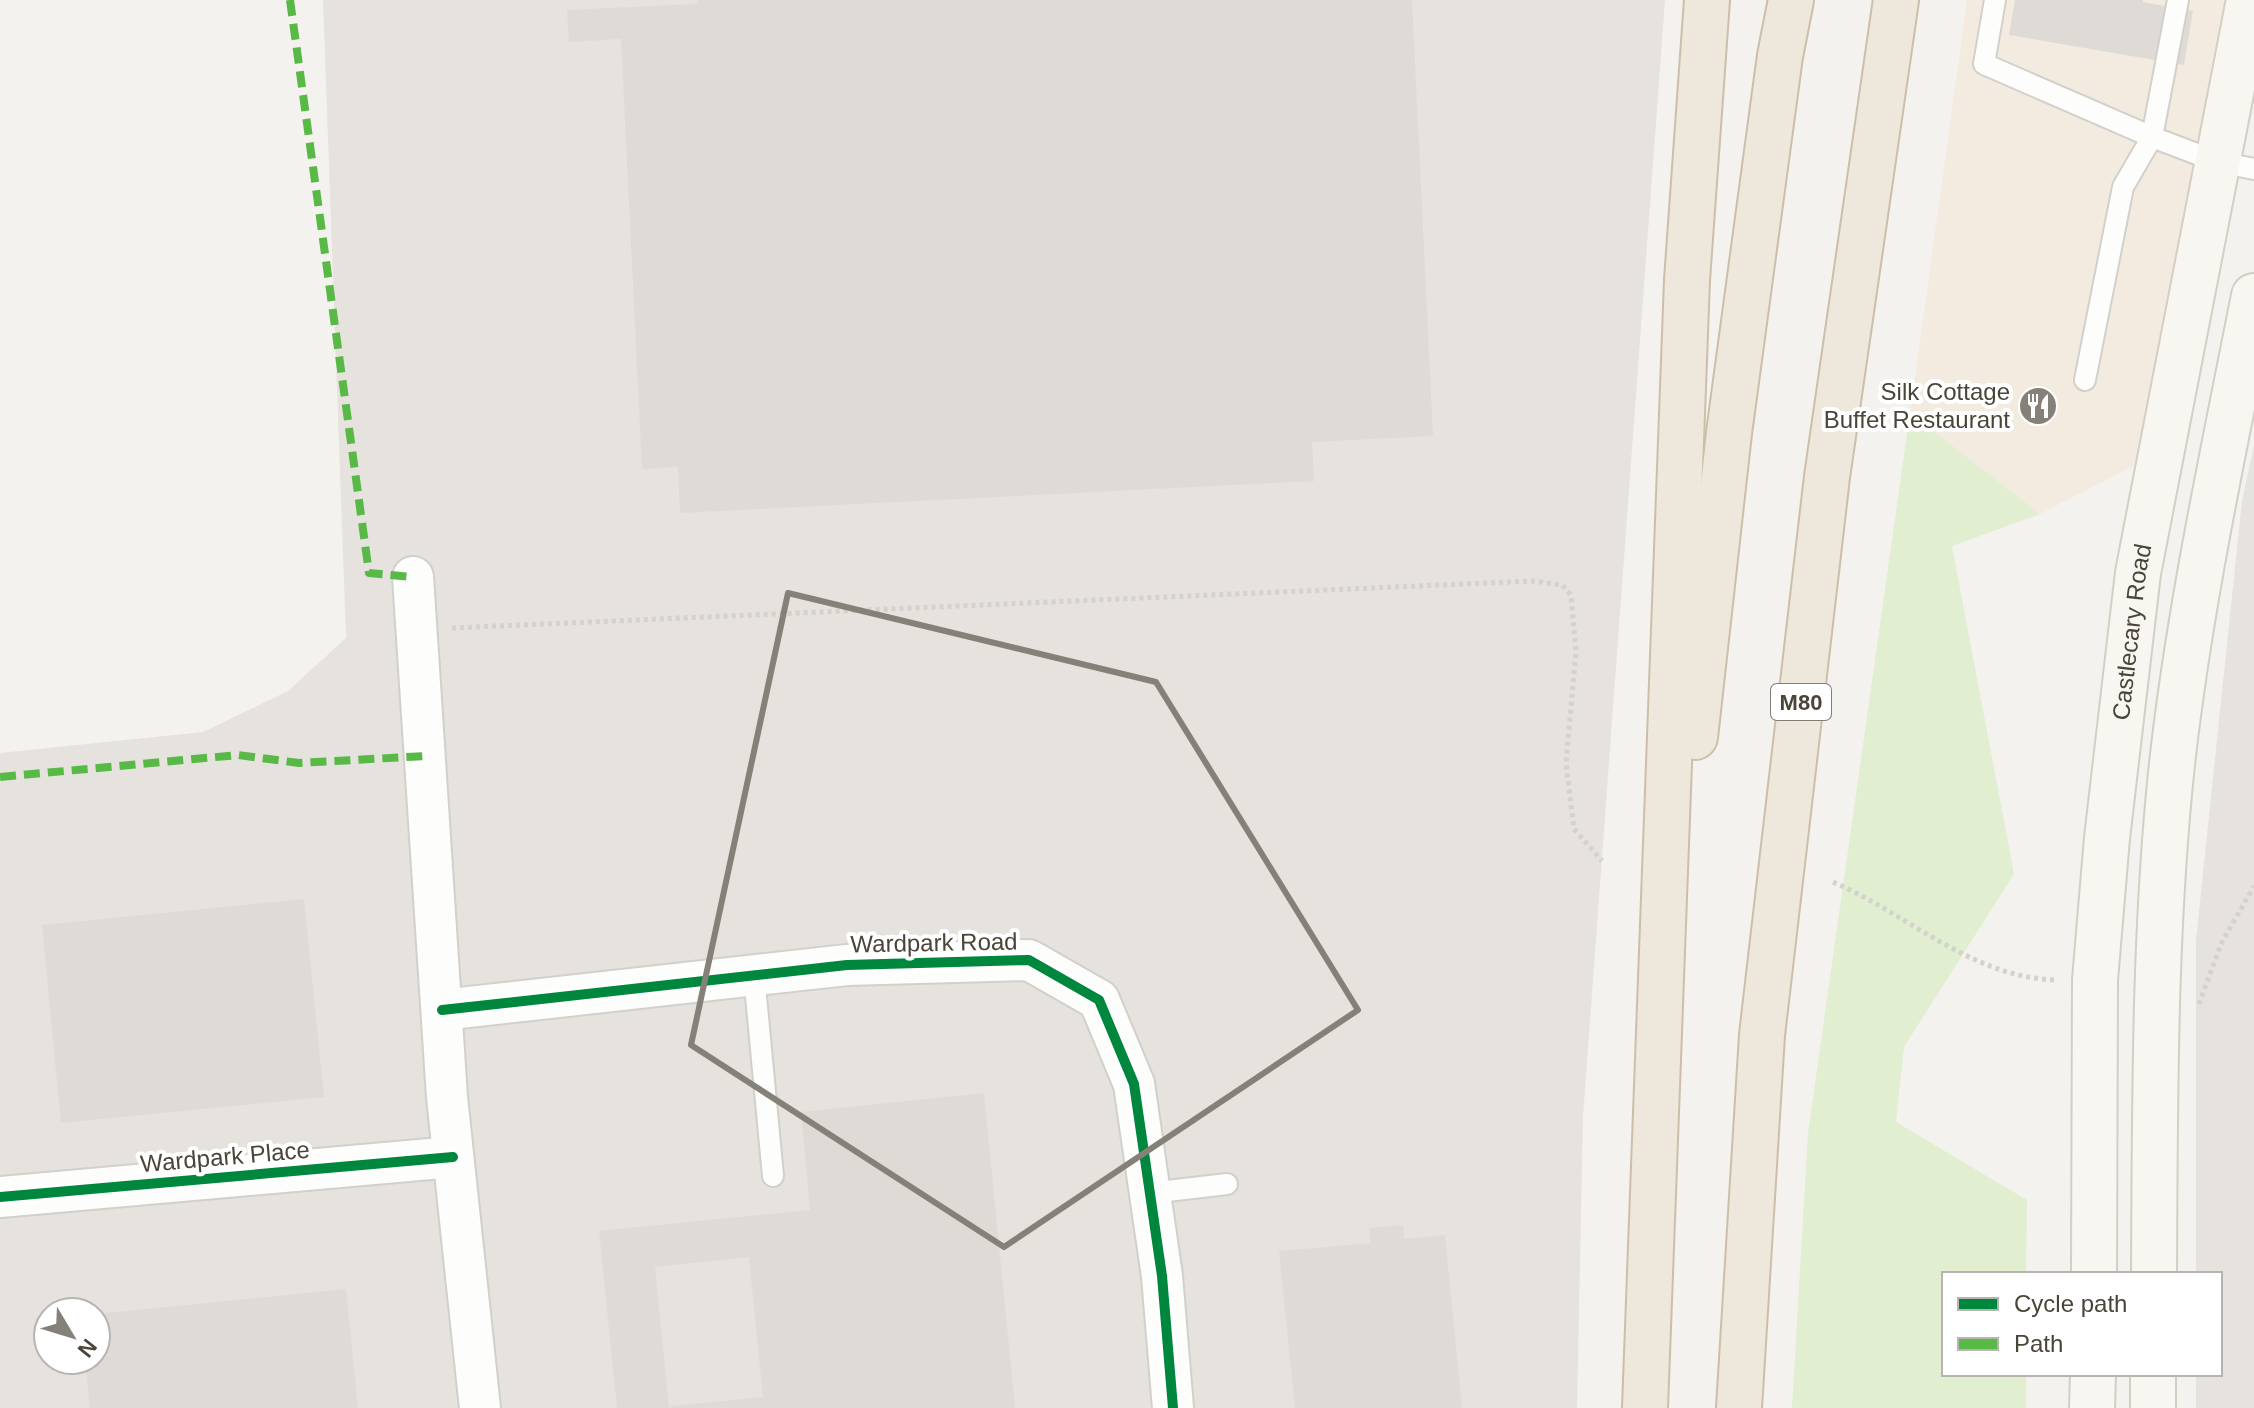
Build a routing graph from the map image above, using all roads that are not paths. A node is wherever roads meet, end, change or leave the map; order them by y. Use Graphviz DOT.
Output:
graph roads {
  1 [pos="1707,0"];
  2 [pos="1791,0"];
  3 [pos="1896,0"];
  4 [pos="1995,0"];
  5 [pos="2178,0"];
  6 [pos="2249,0"];
  7 [pos="2152,137"];
  8 [pos="2236,165"];
  9 [pos="2254,296"];
  10 [pos="2085,380"];
  11 [pos="413,577"];
  12 [pos="754,975"];
  13 [pos="442,1010"];
  14 [pos="1654,1105"];
  15 [pos="453,1157"];
  16 [pos="773,1176"];
  17 [pos="1227,1184"];
  18 [pos="1150,1193"];
  19 [pos="0,1197"];
  20 [pos="2094,1272"];
  21 [pos="2154,1272"];
  22 [pos="2093,1376"];
  23 [pos="2153,1376"];
  24 [pos="480,1408"];
  25 [pos="1173,1408"];
  26 [pos="1645,1408"];
  27 [pos="1739,1408"];
  28 [pos="2092,1408"];
  29 [pos="2153,1408"];
  1 -- 14 [label="highway"];
  2 -- 14 [label="highway"];
  3 -- 27 [label="highway, M80"];
  4 -- 7 [label="lane"];
  5 -- 7 [label="lane"];
  6 -- 8 [label="main road, Castlecary Road"];
  7 -- 8 [label="lane"];
  7 -- 10 [label="lane"];
  8 -- 20 [label="main road, Castlecary Road"];
  9 -- 21 [label="main road"];
  11 -- 13 [label="street"];
  12 -- 13 [label="street, Wardpark Road"];
  12 -- 16 [label="lane"];
  12 -- 18 [label="street, Wardpark Road"];
  13 -- 15 [label="street"];
  14 -- 26 [label="highway"];
  15 -- 19 [label="street, Wardpark Place"];
  15 -- 24 [label="street"];
  17 -- 18 [label="lane"];
  18 -- 25 [label="street, Wardpark Road"];
  22 -- 28 [label="main road"];
  23 -- 29 [label="main road"];
}
